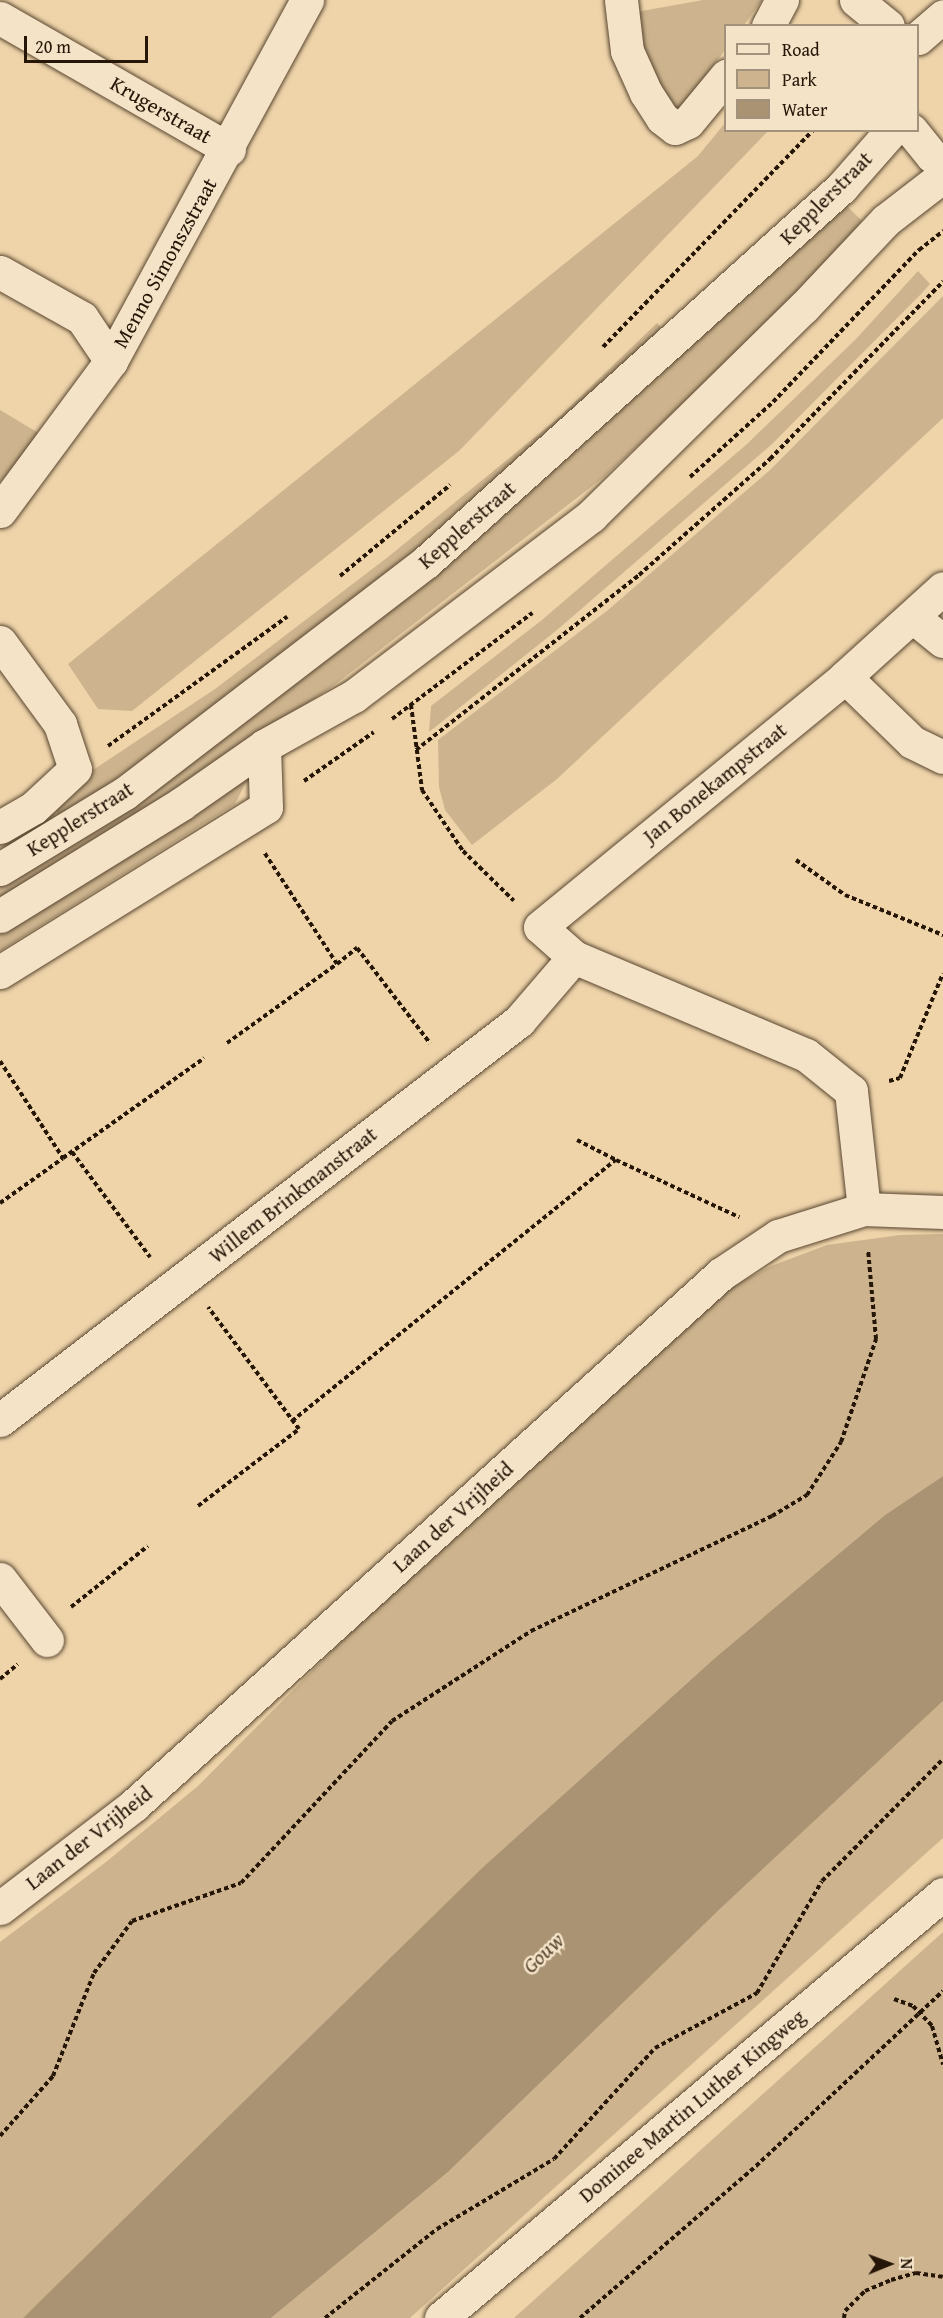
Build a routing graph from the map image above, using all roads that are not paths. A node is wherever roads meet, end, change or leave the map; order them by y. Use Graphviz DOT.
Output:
graph roads {
  1 [pos="307,0"];
  2 [pos="621,0"];
  3 [pos="782,0"];
  4 [pos="856,0"];
  5 [pos="943,16"];
  6 [pos="0,18"];
  7 [pos="769,24"];
  8 [pos="886,24"];
  9 [pos="919,37"];
  10 [pos="724,78"];
  11 [pos="890,132"];
  12 [pos="913,132"];
  13 [pos="229,148"];
  14 [pos="943,161"];
  15 [pos="943,176"];
  16 [pos="0,272"];
  17 [pos="111,361"];
  18 [pos="0,511"];
  19 [pos="943,588"];
  20 [pos="913,617"];
  21 [pos="943,641"];
  22 [pos="0,642"];
  23 [pos="845,677"];
  24 [pos="264,746"];
  25 [pos="943,757"];
  26 [pos="0,827"];
  27 [pos="0,868"];
  28 [pos="0,916"];
  29 [pos="574,957"];
  30 [pos="0,972"];
  31 [pos="864,1209"];
  32 [pos="943,1212"];
  33 [pos="0,1420"];
  34 [pos="0,1579"];
  35 [pos="44,1636"];
  36 [pos="943,1894"];
  37 [pos="0,1908"];
  38 [pos="441,2318"];
  1 -- 13 [label="street, Menno Simonszstraat"];
  2 -- 10 [label="street"];
  3 -- 7 [label="street"];
  4 -- 8 [label="street"];
  5 -- 9 [label="street"];
  6 -- 13 [label="street, Krugerstraat"];
  11 -- 27 [label="street, Kepplerstraat"];
  12 -- 14 [label="street"];
  13 -- 17 [label="street, Menno Simonszstraat"];
  15 -- 24 [label="street, Kepplerstraat"];
  16 -- 17 [label="street"];
  17 -- 18 [label="street, Menno Simonszstraat"];
  19 -- 20 [label="street, Jan Bonekampstraat"];
  20 -- 21 [label="street"];
  20 -- 23 [label="street, Jan Bonekampstraat"];
  22 -- 26 [label="street, Kepplerstraat"];
  23 -- 25 [label="street"];
  23 -- 29 [label="street, Jan Bonekampstraat"];
  24 -- 28 [label="street, Kepplerstraat"];
  24 -- 30 [label="street"];
  29 -- 31 [label="street"];
  29 -- 33 [label="street, Willem Brinkmanstraat"];
  31 -- 32 [label="street, Laan der Vrijheid"];
  31 -- 37 [label="street, Laan der Vrijheid"];
  34 -- 35 [label="street"];
  36 -- 38 [label="street, Dominee Martin Luther Kingweg"];
}
